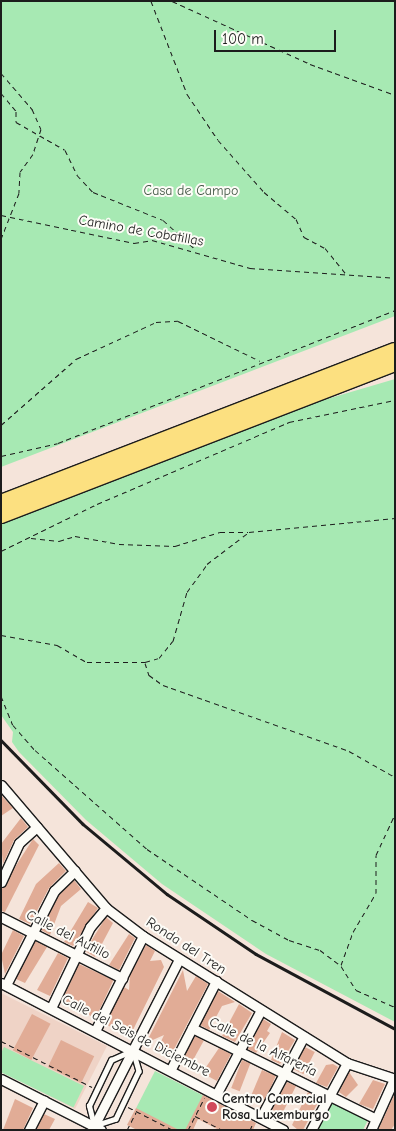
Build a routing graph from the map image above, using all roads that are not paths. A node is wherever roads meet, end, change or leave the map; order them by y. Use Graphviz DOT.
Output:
graph roads {
  1 [pos="395,351"];
  2 [pos="395,363"];
  3 [pos="1,503"];
  4 [pos="1,515"];
  5 [pos="2,788"];
  6 [pos="37,827"];
  7 [pos="4,869"];
  8 [pos="75,871"];
  9 [pos="1,882"];
  10 [pos="106,908"];
  11 [pos="1,917"];
  12 [pos="32,933"];
  13 [pos="144,936"];
  14 [pos="76,955"];
  15 [pos="178,959"];
  16 [pos="122,978"];
  17 [pos="216,981"];
  18 [pos="3,984"];
  19 [pos="50,1008"];
  20 [pos="261,1010"];
  21 [pos="192,1028"];
  22 [pos="95,1031"];
  23 [pos="304,1036"];
  24 [pos="133,1050"];
  25 [pos="240,1051"];
  26 [pos="347,1063"];
  27 [pos="170,1069"];
  28 [pos="284,1073"];
  29 [pos="1,1079"];
  30 [pos="394,1079"];
  31 [pos="213,1091"];
  32 [pos="330,1096"];
  33 [pos="44,1101"];
  34 [pos="262,1115"];
  35 [pos="376,1119"];
  36 [pos="95,1129"];
  37 [pos="29,1130"];
  38 [pos="283,1130"];
  39 [pos="311,1130"];
  40 [pos="371,1130"];
  1 -- 3 [label="highway"];
  2 -- 4 [label="highway"];
  5 -- 6 [label="street, Ronda del Tren"];
  6 -- 7 [label="street"];
  6 -- 8 [label="street, Ronda del Tren"];
  7 -- 9 [label="street"];
  8 -- 10 [label="street, Ronda del Tren"];
  8 -- 12 [label="street"];
  10 -- 13 [label="street, Ronda del Tren"];
  10 -- 14 [label="street"];
  11 -- 12 [label="street, Calle del Autillo"];
  12 -- 14 [label="street, Calle del Autillo"];
  12 -- 18 [label="street"];
  13 -- 15 [label="street, Ronda del Tren"];
  13 -- 16 [label="street"];
  14 -- 16 [label="street, Calle del Autillo"];
  14 -- 19 [label="street"];
  15 -- 17 [label="street, Ronda del Tren"];
  15 -- 24 [label="street"];
  16 -- 22 [label="street"];
  17 -- 20 [label="street, Ronda del Tren"];
  17 -- 21 [label="street"];
  18 -- 19 [label="street, Calle del Seis de Diciembre"];
  19 -- 22 [label="street, Calle del Seis de Diciembre"];
  20 -- 23 [label="street, Ronda del Tren"];
  20 -- 25 [label="street"];
  21 -- 25 [label="street, Calle de la Alfarería"];
  21 -- 27 [label="street"];
  22 -- 24 [label="street, Calle del Seis de Diciembre"];
  23 -- 26 [label="street, Ronda del Tren"];
  23 -- 28 [label="street"];
  24 -- 27 [label="street, Calle del Seis de Diciembre"];
  24 -- 36 [label="street"];
  24 -- 36 [label="lane"];
  24 -- 36 [label="lane"];
  25 -- 28 [label="street, Calle de la Alfarería"];
  25 -- 31 [label="street"];
  26 -- 30 [label="street, Ronda del Tren"];
  26 -- 32 [label="street"];
  27 -- 31 [label="street, Calle del Seis de Diciembre"];
  28 -- 32 [label="street, Calle de la Alfarería"];
  28 -- 34 [label="street"];
  29 -- 33 [label="street"];
  30 -- 35 [label="street"];
  31 -- 34 [label="street, Calle del Seis de Diciembre"];
  32 -- 35 [label="street, Calle de la Alfarería"];
  32 -- 39 [label="street"];
  33 -- 36 [label="street"];
  33 -- 37 [label="street"];
  34 -- 38 [label="street, Calle del Seis de Diciembre"];
  35 -- 40 [label="street"];
}
